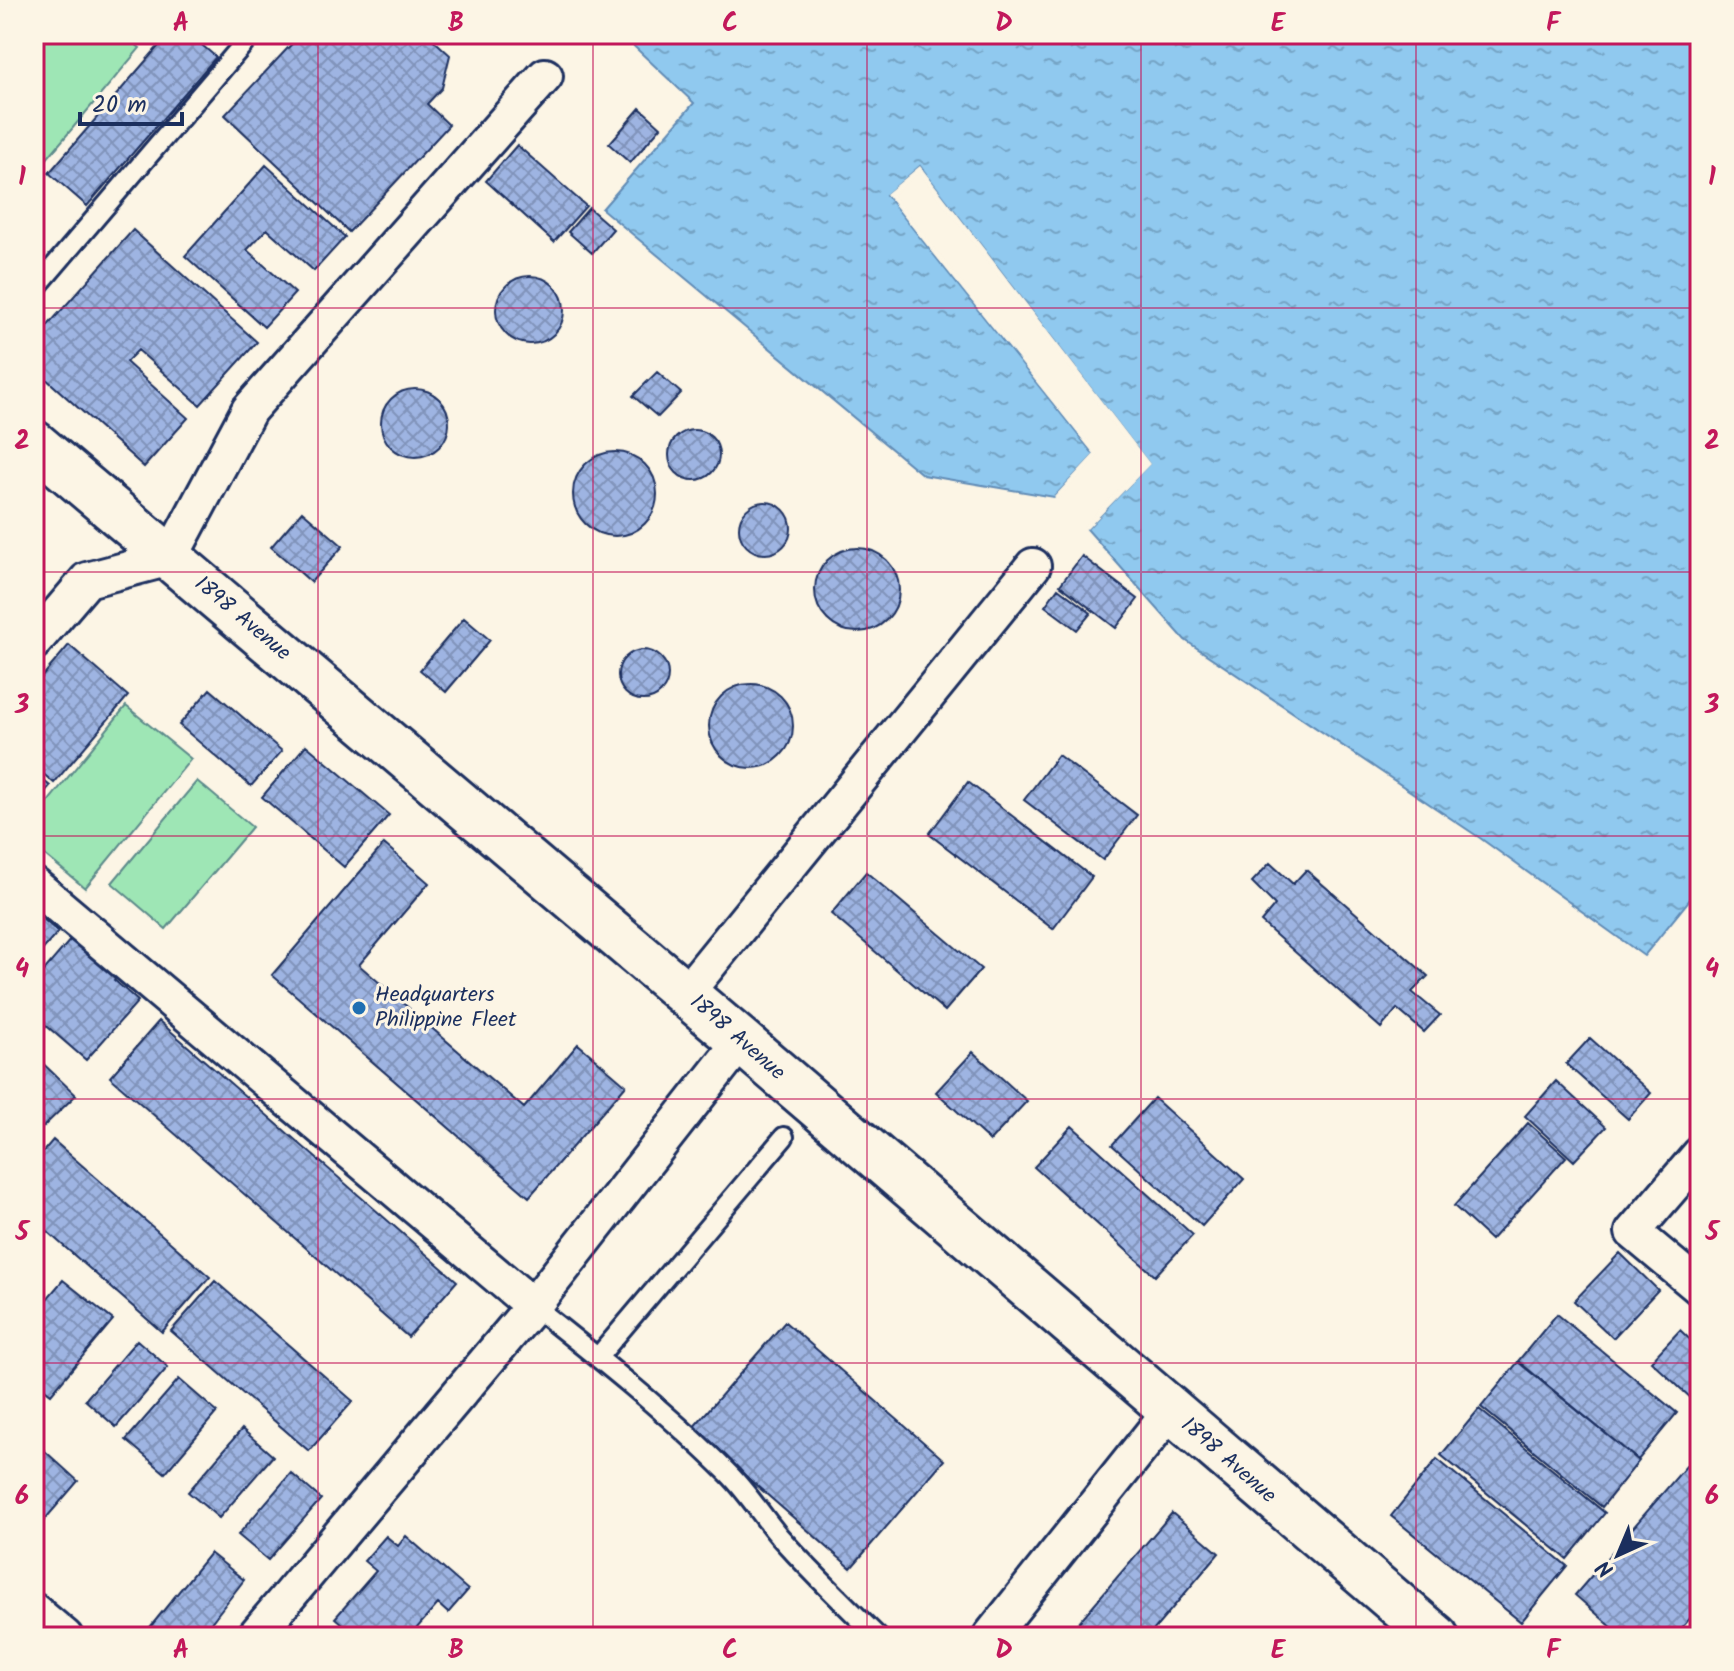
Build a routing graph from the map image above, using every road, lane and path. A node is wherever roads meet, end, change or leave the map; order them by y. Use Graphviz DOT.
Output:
graph roads {
  1 [pos="252,34"];
  2 [pos="545,76"];
  3 [pos="34,290"];
  4 [pos="34,443"];
  5 [pos="170,558"];
  6 [pos="1033,566"];
  7 [pos="34,642"];
  8 [pos="34,885"];
  9 [pos="685,994"];
  10 [pos="741,1041"];
  11 [pos="784,1137"];
  12 [pos="1700,1154"];
  13 [pos="1700,1288"];
  14 [pos="533,1306"];
  15 [pos="598,1357"];
  16 [pos="1170,1411"];
  17 [pos="34,1611"];
  18 [pos="65,1637"];
  19 [pos="254,1637"];
  20 [pos="878,1637"];
  21 [pos="990,1637"];
  22 [pos="1436,1637"];
  1 -- 3 [label="lane"];
  2 -- 5 [label="street"];
  4 -- 5 [label="street, 1898 Avenue"];
  5 -- 7 [label="street"];
  5 -- 9 [label="street, 1898 Avenue"];
  6 -- 9 [label="street"];
  8 -- 14 [label="street"];
  9 -- 10 [label="street, 1898 Avenue"];
  10 -- 14 [label="street"];
  10 -- 16 [label="street, 1898 Avenue"];
  11 -- 15 [label="lane"];
  12 -- 13 [label="street"];
  14 -- 15 [label="lane"];
  14 -- 19 [label="street"];
  15 -- 20 [label="lane"];
  16 -- 21 [label="street"];
  16 -- 22 [label="street, 1898 Avenue"];
  17 -- 18 [label="street"];
}
